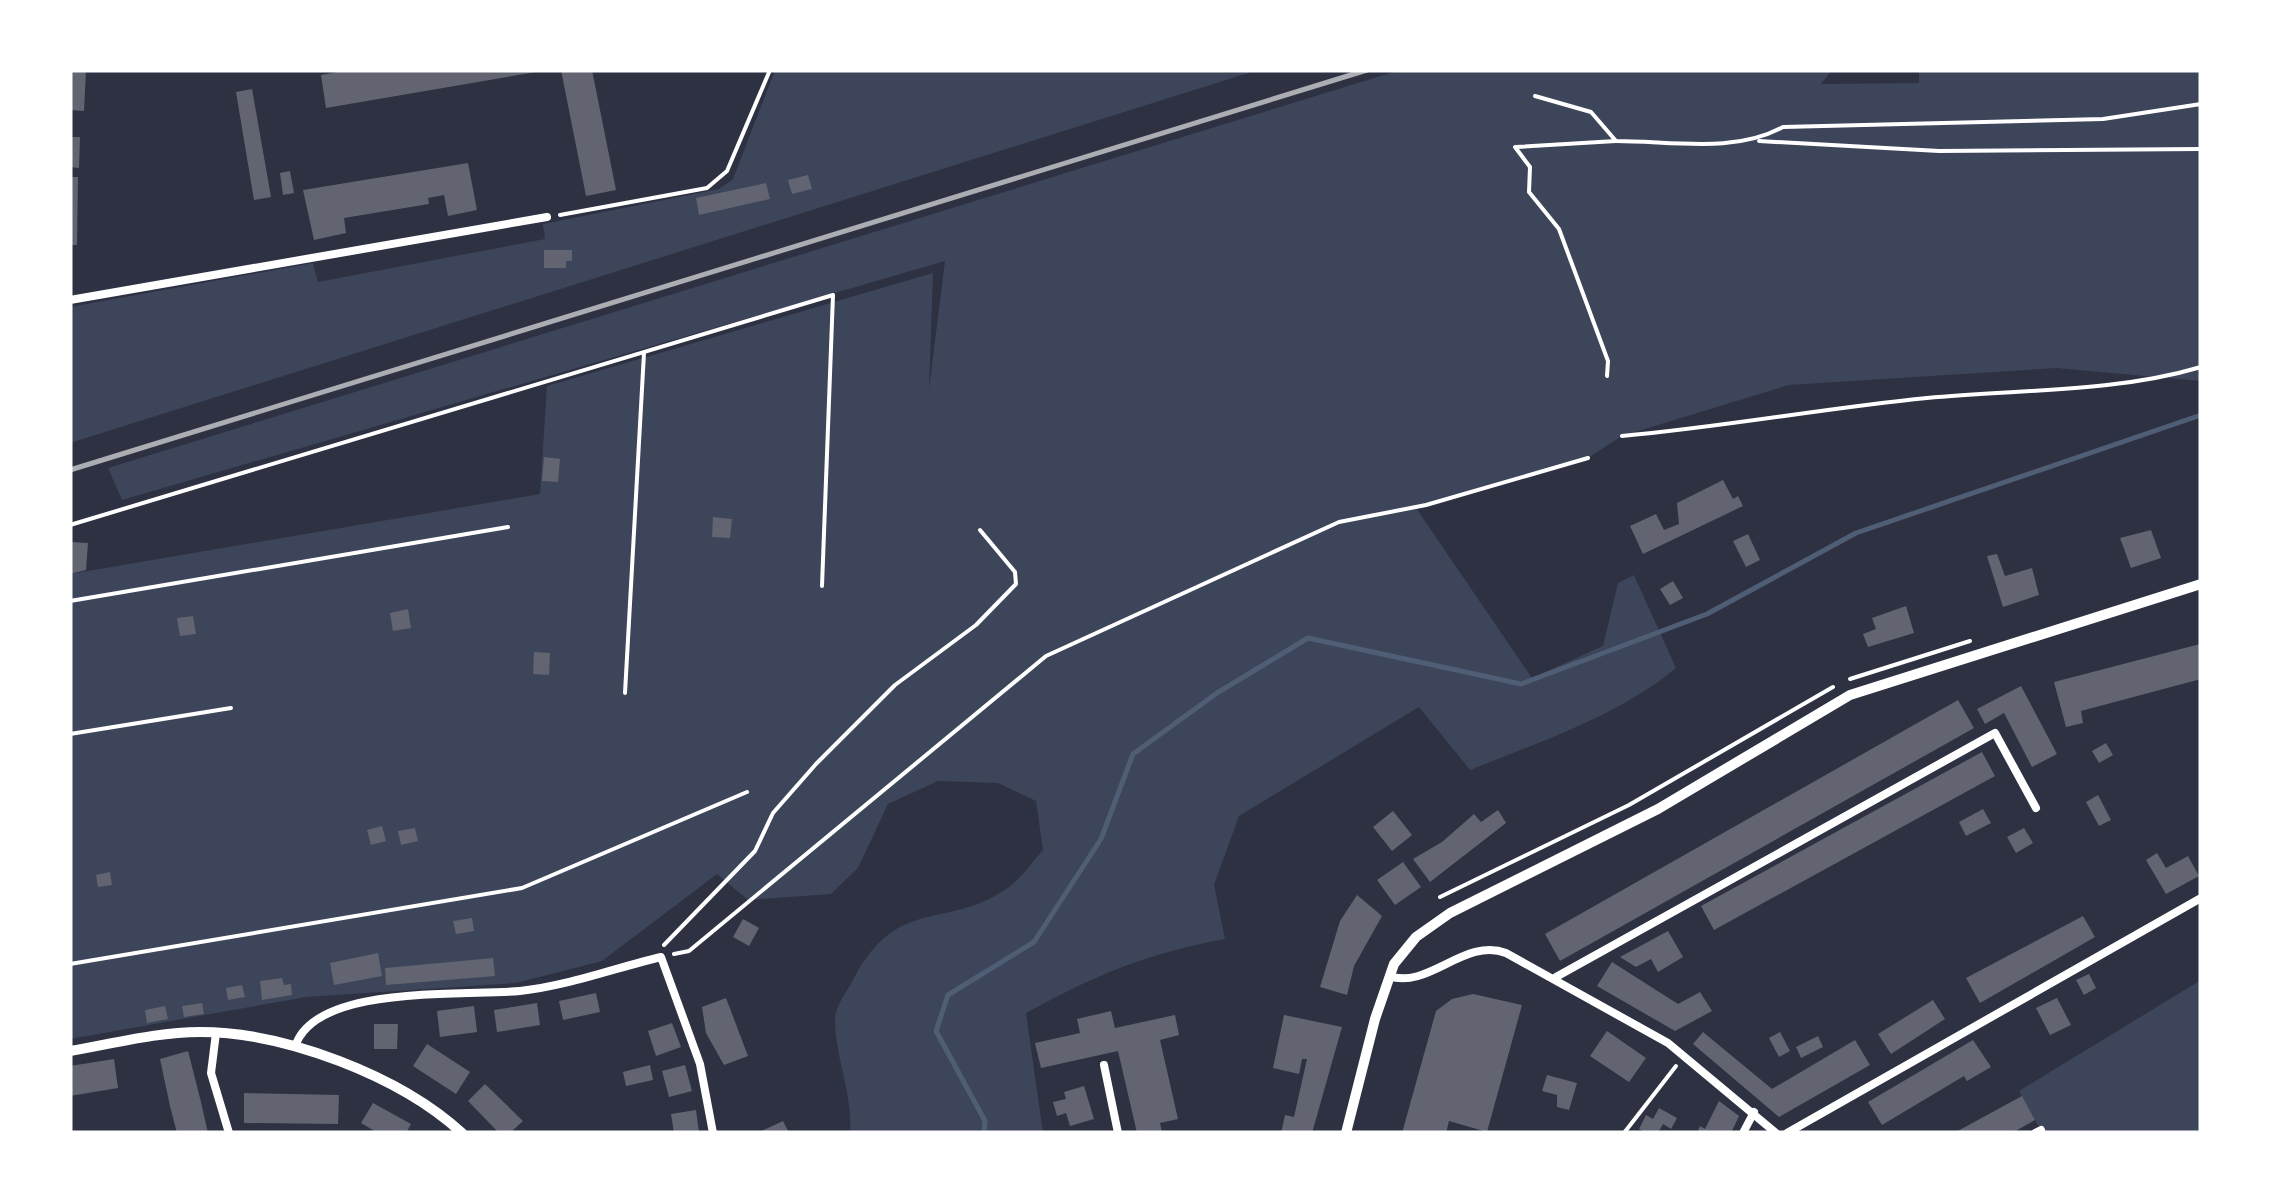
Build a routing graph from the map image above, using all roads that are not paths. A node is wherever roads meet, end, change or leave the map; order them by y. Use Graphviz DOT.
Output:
graph roads {
  1 [pos="547,217"];
  2 [pos="70,300"];
  3 [pos="2201,584"];
  4 [pos="2036,808"];
  5 [pos="2201,898"];
  6 [pos="1389,976"];
  7 [pos="1556,977"];
  8 [pos="216,1033"];
  9 [pos="294,1049"];
  10 [pos="70,1051"];
  11 [pos="1104,1065"];
  12 [pos="1754,1112"];
  13 [pos="230,1133"];
  14 [pos="462,1133"];
  15 [pos="713,1133"];
  16 [pos="1118,1133"];
  17 [pos="1346,1133"];
  18 [pos="1744,1133"];
  19 [pos="1776,1133"];
  20 [pos="1787,1133"];
  1 -- 2 [label="street"];
  3 -- 6 [label="main road"];
  4 -- 7 [label="street"];
  5 -- 20 [label="street"];
  6 -- 7 [label="street"];
  6 -- 17 [label="main road"];
  7 -- 12 [label="street"];
  8 -- 9 [label="main road"];
  8 -- 10 [label="main road"];
  8 -- 13 [label="street"];
  9 -- 14 [label="main road"];
  9 -- 15 [label="street"];
  11 -- 16 [label="street"];
  12 -- 18 [label="street"];
  12 -- 19 [label="street"];
}
